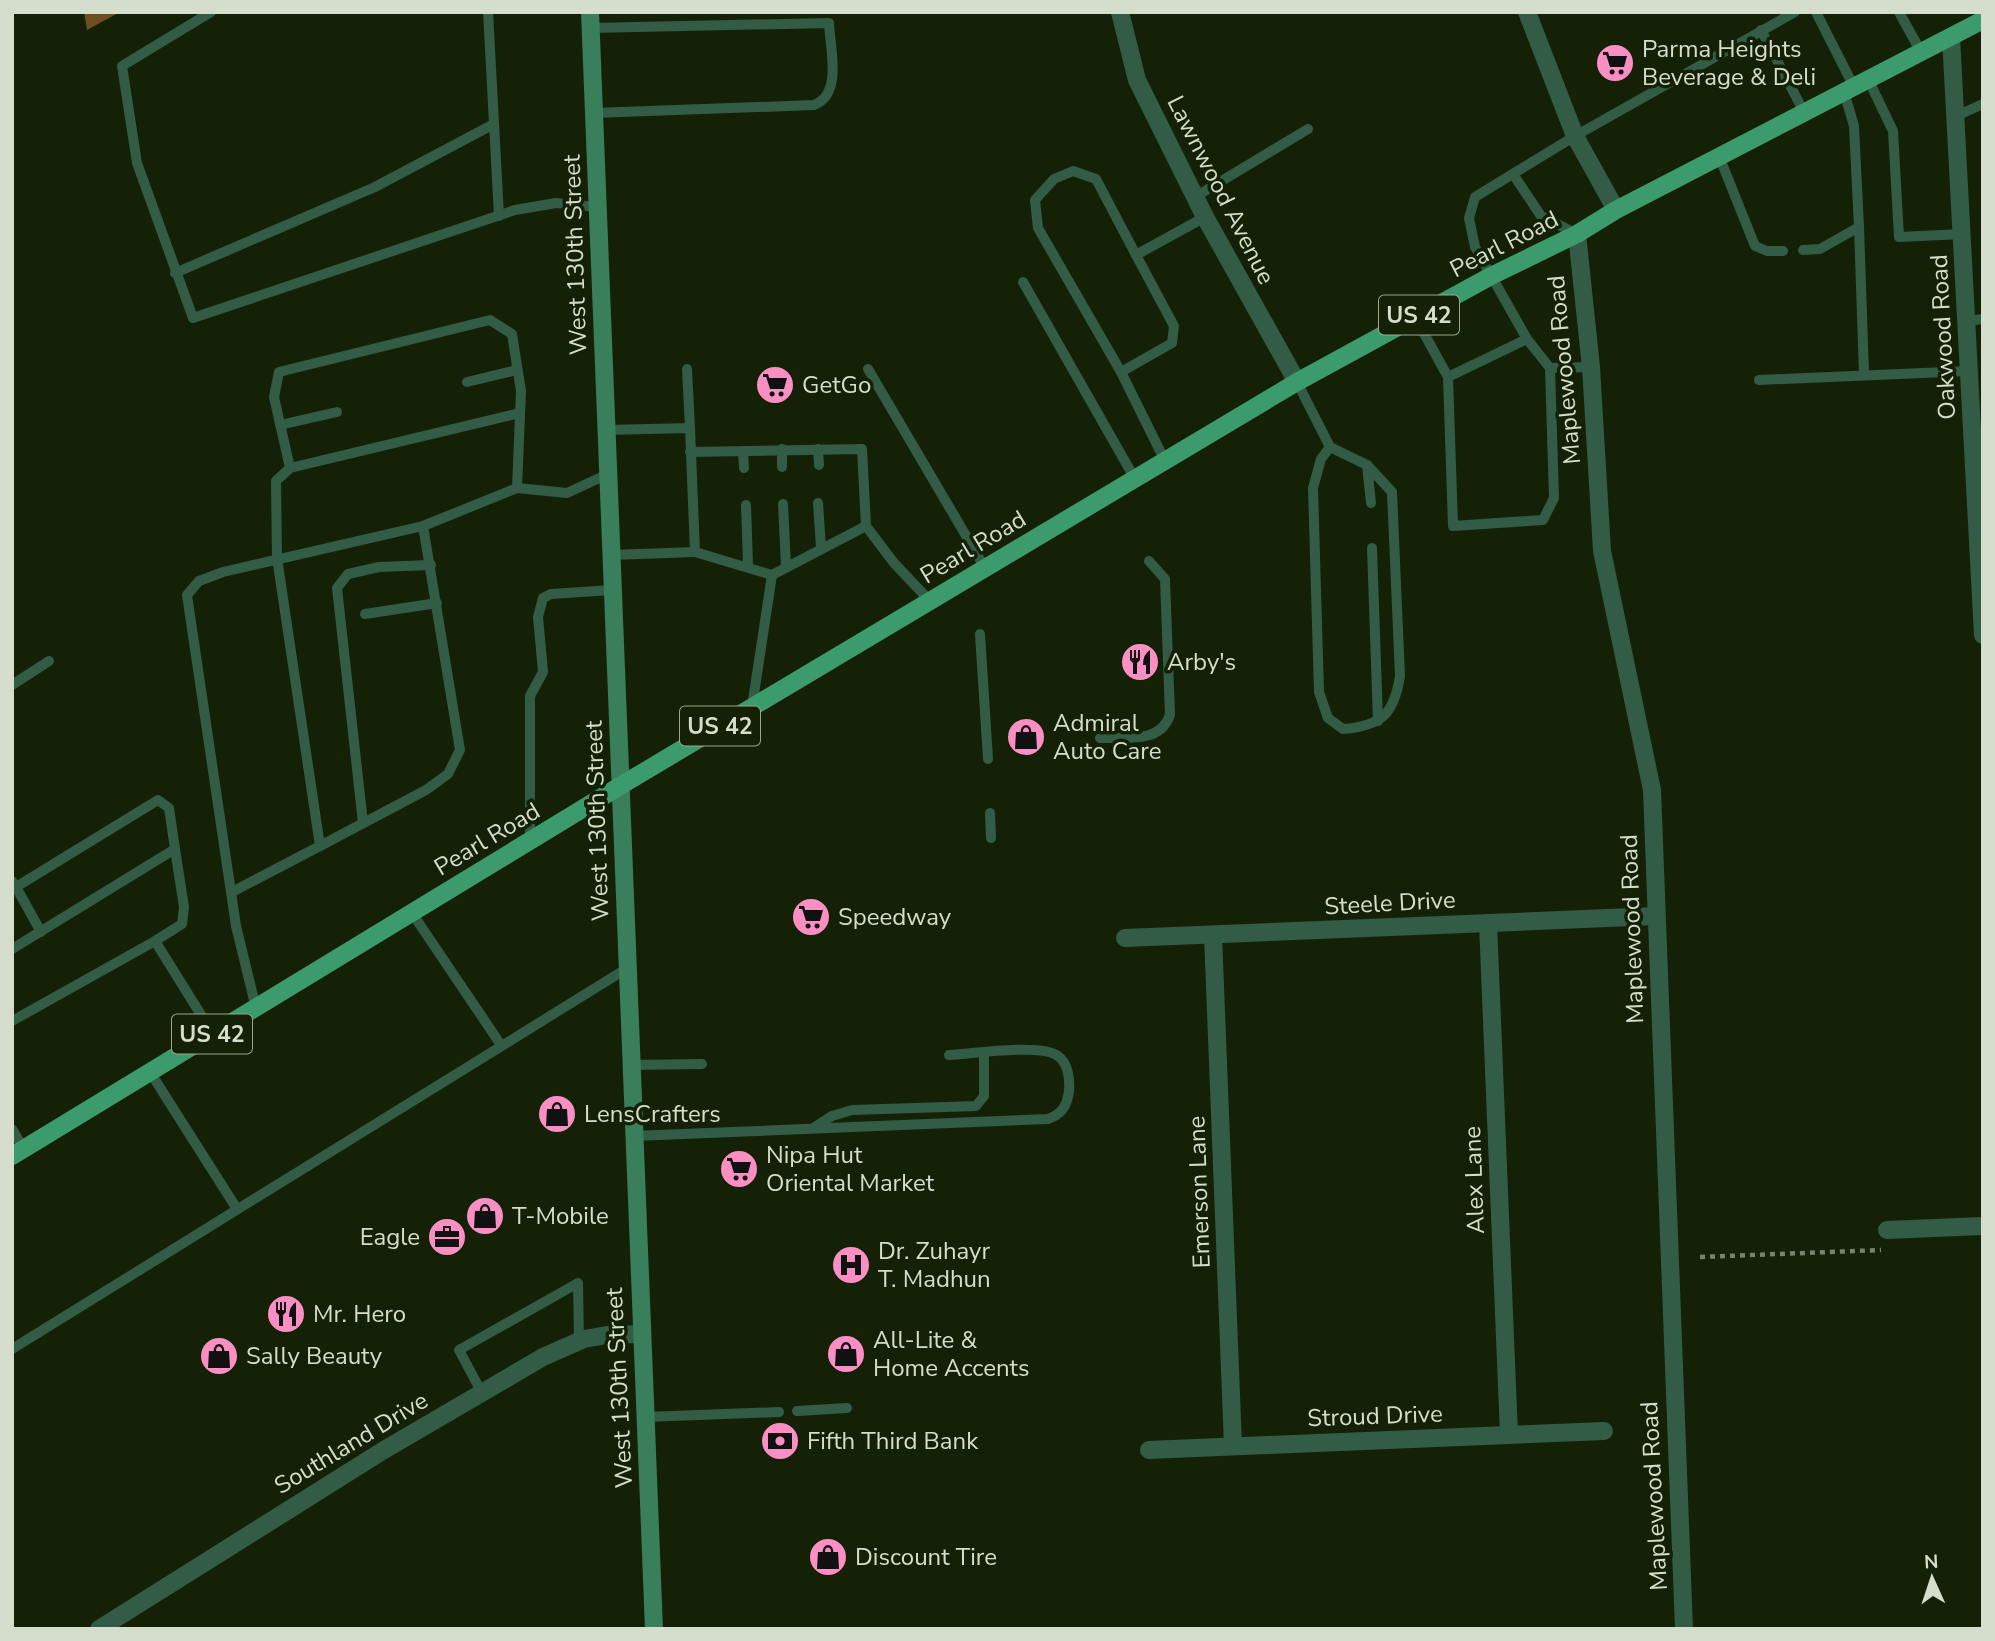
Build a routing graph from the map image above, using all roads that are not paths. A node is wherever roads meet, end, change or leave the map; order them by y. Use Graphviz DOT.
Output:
graph roads {
  1 [pos="211,12"];
  2 [pos="488,12"];
  3 [pos="1120,12"];
  4 [pos="1527,12"];
  5 [pos="1795,12"];
  6 [pos="1816,12"];
  7 [pos="1899,12"];
  8 [pos="828,17"];
  9 [pos="590,20"];
  10 [pos="1983,20"];
  11 [pos="1761,30"];
  12 [pos="1951,37"];
  13 [pos="1921,52"];
  14 [pos="1855,86"];
  15 [pos="1983,104"];
  16 [pos="1804,111"];
  17 [pos="594,113"];
  18 [pos="1956,116"];
  19 [pos="494,124"];
  20 [pos="1308,129"];
  21 [pos="1575,136"];
  22 [pos="1719,156"];
  23 [pos="1513,174"];
  24 [pos="1195,197"];
  25 [pos="597,207"];
  26 [pos="1616,210"];
  27 [pos="499,216"];
  28 [pos="1205,217"];
  29 [pos="1859,227"];
  30 [pos="1577,234"];
  31 [pos="1962,234"];
  32 [pos="1803,250"];
  33 [pos="1783,251"];
  34 [pos="1136,255"];
  35 [pos="175,273"];
  36 [pos="1491,275"];
  37 [pos="1023,282"];
  38 [pos="1415,317"];
  39 [pos="1975,320"];
  40 [pos="1527,339"];
  41 [pos="1591,367"];
  42 [pos="1550,368"];
  43 [pos="687,369"];
  44 [pos="868,369"];
  45 [pos="517,370"];
  46 [pos="1969,371"];
  47 [pos="1121,372"];
  48 [pos="1864,374"];
  49 [pos="1448,377"];
  50 [pos="1759,380"];
  51 [pos="467,382"];
  52 [pos="1297,382"];
  53 [pos="337,412"];
  54 [pos="520,413"];
  55 [pos="280,425"];
  56 [pos="690,428"];
  57 [pos="606,430"];
  58 [pos="1330,447"];
  59 [pos="782,449"];
  60 [pos="818,449"];
  61 [pos="743,451"];
  62 [pos="691,452"];
  63 [pos="1165,461"];
  64 [pos="1367,465"];
  65 [pos="819,466"];
  66 [pos="782,467"];
  67 [pos="290,468"];
  68 [pos="744,468"];
  69 [pos="608,474"];
  70 [pos="1135,479"];
  71 [pos="517,488"];
  72 [pos="818,502"];
  73 [pos="783,503"];
  74 [pos="1371,503"];
  75 [pos="746,505"];
  76 [pos="423,526"];
  77 [pos="866,526"];
  78 [pos="821,548"];
  79 [pos="1372,548"];
  80 [pos="695,552"];
  81 [pos="611,555"];
  82 [pos="277,558"];
  83 [pos="1149,561"];
  84 [pos="431,565"];
  85 [pos="748,565"];
  86 [pos="786,566"];
  87 [pos="985,568"];
  88 [pos="772,575"];
  89 [pos="612,590"];
  90 [pos="930,601"];
  91 [pos="437,603"];
  92 [pos="365,614"];
  93 [pos="981,634"];
  94 [pos="1983,635"];
  95 [pos="50,661"];
  96 [pos="12,685"];
  97 [pos="752,707"];
  98 [pos="1378,721"];
  99 [pos="1100,738"];
  100 [pos="988,759"];
  101 [pos="620,786"];
  102 [pos="990,813"];
  103 [pos="363,823"];
  104 [pos="991,838"];
  105 [pos="530,841"];
  106 [pos="320,846"];
  107 [pos="175,849"];
  108 [pos="14,884"];
  109 [pos="232,892"];
  110 [pos="412,913"];
  111 [pos="1657,916"];
  112 [pos="1488,923"];
  113 [pos="41,932"];
  114 [pos="1213,935"];
  115 [pos="1125,937"];
  116 [pos="155,941"];
  117 [pos="12,949"];
  118 [pos="626,969"];
  119 [pos="256,1008"];
  120 [pos="12,1021"];
  121 [pos="213,1034"];
  122 [pos="501,1045"];
  123 [pos="984,1053"];
  124 [pos="949,1055"];
  125 [pos="702,1064"];
  126 [pos="630,1065"];
  127 [pos="149,1072"];
  128 [pos="12,1129"];
  129 [pos="812,1129"];
  130 [pos="633,1136"];
  131 [pos="18,1153"];
  132 [pos="237,1209"];
  133 [pos="1983,1226"];
  134 [pos="1887,1230"];
  135 [pos="641,1334"];
  136 [pos="579,1342"];
  137 [pos="12,1349"];
  138 [pos="482,1392"];
  139 [pos="847,1408"];
  140 [pos="797,1411"];
  141 [pos="779,1412"];
  142 [pos="645,1417"];
  143 [pos="1604,1431"];
  144 [pos="1509,1435"];
  145 [pos="1233,1446"];
  146 [pos="1149,1450"];
  147 [pos="99,1629"];
  148 [pos="654,1629"];
  149 [pos="1685,1629"];
  1 -- 35 [label="lane"];
  2 -- 19 [label="lane"];
  3 -- 24 [label="street, Lawnwood Avenue"];
  4 -- 21 [label="street"];
  5 -- 11 [label="lane"];
  6 -- 14 [label="lane"];
  7 -- 13 [label="lane"];
  8 -- 9 [label="lane"];
  8 -- 17 [label="lane"];
  9 -- 17 [label="main road, West 130th Street"];
  10 -- 12 [label="main road, Pearl Road / US 42"];
  11 -- 16 [label="lane"];
  11 -- 21 [label="lane"];
  12 -- 13 [label="main road, Pearl Road / US 42"];
  12 -- 18 [label="street, Oakwood Road"];
  13 -- 14 [label="main road, Pearl Road / US 42"];
  14 -- 16 [label="main road, Pearl Road / US 42"];
  14 -- 29 [label="lane"];
  14 -- 31 [label="lane"];
  15 -- 18 [label="lane"];
  16 -- 22 [label="main road, Pearl Road / US 42"];
  17 -- 25 [label="main road, West 130th Street"];
  18 -- 31 [label="street, Oakwood Road"];
  19 -- 27 [label="lane"];
  19 -- 35 [label="lane"];
  20 -- 24 [label="lane"];
  21 -- 23 [label="lane"];
  21 -- 26 [label="street"];
  22 -- 26 [label="main road, Pearl Road / US 42"];
  22 -- 33 [label="lane"];
  23 -- 30 [label="lane"];
  23 -- 36 [label="lane"];
  24 -- 28 [label="street, Lawnwood Avenue"];
  25 -- 27 [label="lane"];
  25 -- 57 [label="main road, West 130th Street"];
  26 -- 30 [label="main road, Pearl Road / US 42"];
  27 -- 35 [label="lane"];
  28 -- 34 [label="lane"];
  28 -- 52 [label="street, Lawnwood Avenue"];
  29 -- 32 [label="lane"];
  29 -- 48 [label="lane"];
  30 -- 36 [label="main road, Pearl Road / US 42"];
  30 -- 41 [label="street, Maplewood Road"];
  31 -- 39 [label="street, Oakwood Road"];
  34 -- 47 [label="lane"];
  34 -- 47 [label="lane"];
  36 -- 38 [label="main road, Pearl Road / US 42"];
  36 -- 40 [label="lane"];
  37 -- 70 [label="lane"];
  38 -- 49 [label="lane"];
  38 -- 52 [label="main road, Pearl Road / US 42"];
  39 -- 46 [label="street, Oakwood Road"];
  40 -- 42 [label="lane"];
  40 -- 49 [label="lane"];
  41 -- 42 [label="lane"];
  41 -- 111 [label="street, Maplewood Road"];
  42 -- 49 [label="lane"];
  43 -- 56 [label="lane"];
  44 -- 87 [label="lane"];
  45 -- 51 [label="lane"];
  45 -- 54 [label="lane"];
  45 -- 55 [label="lane"];
  46 -- 48 [label="lane"];
  46 -- 94 [label="street, Oakwood Road"];
  47 -- 63 [label="lane"];
  48 -- 50 [label="lane"];
  52 -- 58 [label="lane"];
  52 -- 63 [label="main road, Pearl Road / US 42"];
  53 -- 55 [label="lane"];
  54 -- 67 [label="lane"];
  54 -- 71 [label="lane"];
  55 -- 67 [label="lane"];
  56 -- 57 [label="lane"];
  56 -- 62 [label="lane"];
  57 -- 69 [label="main road, West 130th Street"];
  58 -- 64 [label="lane"];
  58 -- 98 [label="lane"];
  59 -- 60 [label="lane"];
  59 -- 61 [label="lane"];
  59 -- 66 [label="lane"];
  60 -- 65 [label="lane"];
  60 -- 77 [label="lane"];
  61 -- 62 [label="lane"];
  61 -- 68 [label="lane"];
  62 -- 80 [label="lane"];
  63 -- 70 [label="main road, Pearl Road / US 42"];
  64 -- 74 [label="lane"];
  64 -- 98 [label="lane"];
  67 -- 82 [label="lane"];
  69 -- 71 [label="lane"];
  69 -- 81 [label="main road, West 130th Street"];
  70 -- 87 [label="main road, Pearl Road / US 42"];
  71 -- 76 [label="lane"];
  72 -- 78 [label="lane"];
  73 -- 86 [label="lane"];
  75 -- 85 [label="lane"];
  76 -- 82 [label="lane"];
  76 -- 84 [label="lane"];
  77 -- 78 [label="lane"];
  77 -- 90 [label="lane"];
  78 -- 86 [label="lane"];
  79 -- 98 [label="lane"];
  80 -- 81 [label="lane"];
  80 -- 85 [label="lane"];
  81 -- 89 [label="main road, West 130th Street"];
  82 -- 106 [label="lane"];
  82 -- 109 [label="lane"];
  83 -- 99 [label="lane"];
  84 -- 91 [label="lane"];
  84 -- 103 [label="lane"];
  85 -- 88 [label="lane"];
  86 -- 88 [label="lane"];
  87 -- 90 [label="main road, Pearl Road / US 42"];
  88 -- 97 [label="lane"];
  89 -- 101 [label="main road, West 130th Street"];
  89 -- 105 [label="lane"];
  90 -- 97 [label="main road, Pearl Road / US 42"];
  91 -- 92 [label="lane"];
  91 -- 103 [label="lane"];
  93 -- 100 [label="lane"];
  95 -- 96 [label="lane"];
  97 -- 101 [label="main road, Pearl Road / US 42"];
  101 -- 105 [label="main road, Pearl Road / US 42"];
  101 -- 118 [label="main road, West 130th Street"];
  102 -- 104 [label="lane"];
  103 -- 106 [label="lane"];
  105 -- 110 [label="main road, Pearl Road / US 42"];
  106 -- 109 [label="lane"];
  107 -- 108 [label="lane"];
  107 -- 113 [label="lane"];
  107 -- 116 [label="lane"];
  108 -- 113 [label="lane"];
  109 -- 119 [label="lane"];
  110 -- 119 [label="main road, Pearl Road / US 42"];
  110 -- 122 [label="lane"];
  111 -- 112 [label="street, Steele Drive"];
  111 -- 149 [label="street, Maplewood Road"];
  112 -- 114 [label="street, Steele Drive"];
  112 -- 144 [label="street, Alex Lane"];
  113 -- 117 [label="lane"];
  114 -- 115 [label="street, Steele Drive"];
  114 -- 145 [label="street, Emerson Lane"];
  116 -- 120 [label="lane"];
  116 -- 121 [label="lane"];
  118 -- 122 [label="lane"];
  118 -- 126 [label="main road, West 130th Street"];
  119 -- 121 [label="main road, Pearl Road / US 42"];
  121 -- 127 [label="main road, Pearl Road / US 42"];
  122 -- 132 [label="lane"];
  123 -- 124 [label="lane"];
  123 -- 129 [label="lane"];
  123 -- 129 [label="lane"];
  125 -- 126 [label="lane"];
  126 -- 130 [label="main road, West 130th Street"];
  127 -- 131 [label="main road, Pearl Road / US 42"];
  127 -- 132 [label="lane"];
  128 -- 131 [label="lane"];
  129 -- 130 [label="lane"];
  130 -- 135 [label="main road, West 130th Street"];
  132 -- 137 [label="lane"];
  133 -- 134 [label="street"];
  135 -- 136 [label="street, Southland Drive"];
  135 -- 142 [label="main road, West 130th Street"];
  136 -- 138 [label="street, Southland Drive"];
  136 -- 138 [label="lane"];
  138 -- 147 [label="street, Southland Drive"];
  139 -- 140 [label="lane"];
  141 -- 142 [label="lane"];
  142 -- 148 [label="main road, West 130th Street"];
  143 -- 144 [label="street, Stroud Drive"];
  144 -- 145 [label="street, Stroud Drive"];
  145 -- 146 [label="street, Stroud Drive"];
}
